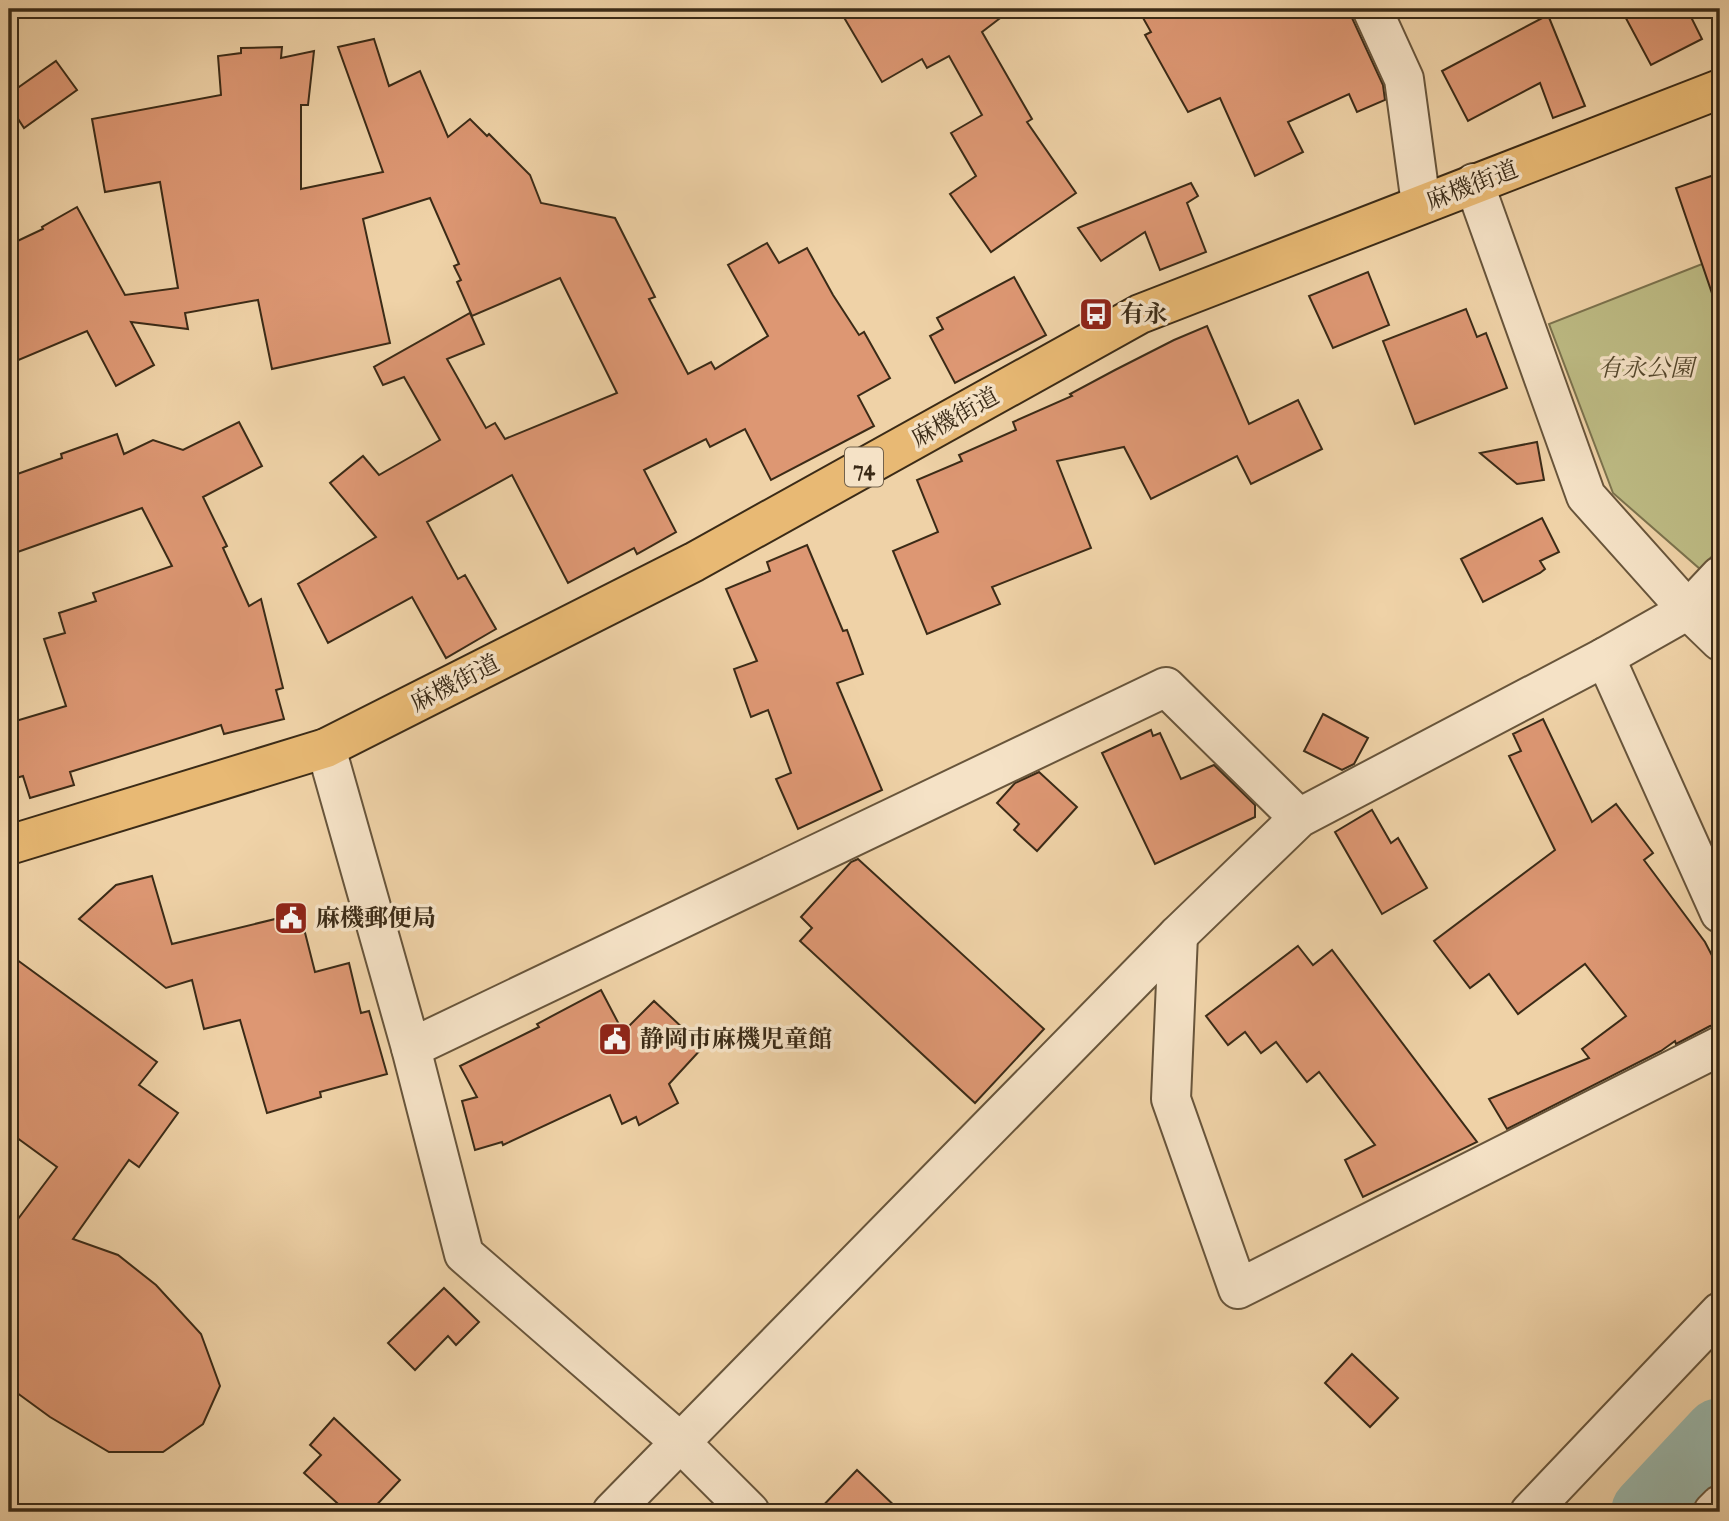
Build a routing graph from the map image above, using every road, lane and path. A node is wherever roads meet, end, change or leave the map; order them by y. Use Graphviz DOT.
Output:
graph roads {
  1 [pos="1372,9"];
  2 [pos="1720,89"];
  3 [pos="1474,183"];
  4 [pos="1422,204"];
  5 [pos="1720,576"];
  6 [pos="1688,610"];
  7 [pos="1720,641"];
  8 [pos="1605,657"];
  9 [pos="326,748"];
  10 [pos="1299,818"];
  11 [pos="9,845"];
  12 [pos="1720,913"];
  13 [pos="1178,935"];
  14 [pos="1720,1046"];
  15 [pos="411,1048"];
  16 [pos="1720,1312"];
  17 [pos="679,1441"];
  18 [pos="1720,1505"];
  19 [pos="612,1512"];
  20 [pos="750,1512"];
  21 [pos="1530,1512"];
  22 [pos="1713,1512"];
  1 -- 4 [label="street"];
  2 -- 3 [label="main road, 麻機街道 / 74"];
  3 -- 4 [label="main road, 麻機街道 / 74"];
  3 -- 6 [label="street"];
  4 -- 9 [label="main road, 麻機街道 / 74"];
  5 -- 6 [label="street"];
  6 -- 7 [label="street"];
  6 -- 8 [label="street"];
  8 -- 10 [label="street"];
  8 -- 12 [label="street"];
  9 -- 11 [label="main road, 麻機街道 / 74"];
  9 -- 15 [label="street"];
  10 -- 13 [label="street"];
  10 -- 15 [label="street"];
  13 -- 14 [label="street"];
  13 -- 17 [label="street"];
  15 -- 17 [label="street"];
  16 -- 21 [label="street"];
  17 -- 19 [label="street"];
  17 -- 20 [label="street"];
  18 -- 22 [label="street"];
}
